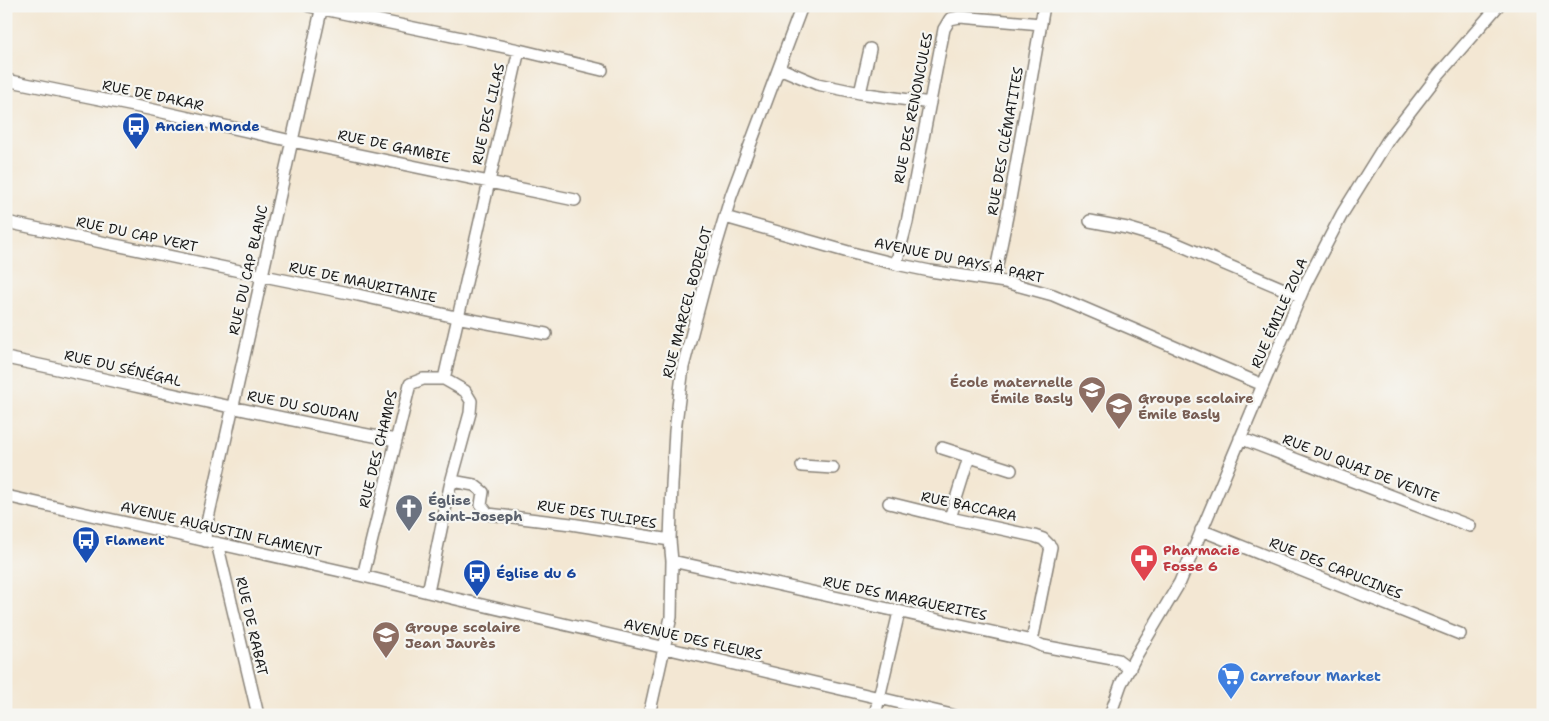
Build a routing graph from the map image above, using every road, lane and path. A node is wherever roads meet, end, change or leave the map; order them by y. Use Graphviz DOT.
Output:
graph roads {
  1 [pos="309,6"];
  2 [pos="802,6"];
  3 [pos="1044,6"];
  4 [pos="1498,6"];
  5 [pos="322,8"];
  6 [pos="1041,24"];
  7 [pos="870,49"];
  8 [pos="519,50"];
  9 [pos="779,68"];
  10 [pos="602,70"];
  11 [pos="6,80"];
  12 [pos="860,93"];
  13 [pos="930,103"];
  14 [pos="293,141"];
  15 [pos="488,182"];
  16 [pos="575,200"];
  17 [pos="725,217"];
  18 [pos="1090,221"];
  19 [pos="6,222"];
  20 [pos="896,264"];
  21 [pos="262,276"];
  22 [pos="994,280"];
  23 [pos="1300,296"];
  24 [pos="458,317"];
  25 [pos="546,334"];
  26 [pos="6,358"];
  27 [pos="444,379"];
  28 [pos="1263,386"];
  29 [pos="234,408"];
  30 [pos="1240,438"];
  31 [pos="396,440"];
  32 [pos="942,448"];
  33 [pos="969,457"];
  34 [pos="802,466"];
  35 [pos="834,468"];
  36 [pos="1011,470"];
  37 [pos="452,481"];
  38 [pos="6,496"];
  39 [pos="889,503"];
  40 [pos="950,518"];
  41 [pos="1470,526"];
  42 [pos="1201,530"];
  43 [pos="205,540"];
  44 [pos="670,540"];
  45 [pos="217,544"];
  46 [pos="672,561"];
  47 [pos="363,576"];
  48 [pos="428,592"];
  49 [pos="899,612"];
  50 [pos="1460,634"];
  51 [pos="1032,641"];
  52 [pos="664,648"];
  53 [pos="1130,669"];
  54 [pos="879,698"];
  55 [pos="258,715"];
  56 [pos="649,715"];
  57 [pos="875,715"];
  58 [pos="952,715"];
  59 [pos="1110,715"];
  1 -- 5 [label="street"];
  2 -- 9 [label="street, RUE MARCEL BODELOT"];
  3 -- 6 [label="street, RUE DES CLÉMATITES"];
  4 -- 23 [label="street, RUE ÉMILE ZOLA"];
  5 -- 8 [label="street"];
  5 -- 14 [label="street, RUE DU CAP BLANC"];
  6 -- 13 [label="street, RUE DES RENONCULES"];
  6 -- 22 [label="street, RUE DES CLÉMATITES"];
  7 -- 12 [label="street"];
  8 -- 10 [label="street, RUE DES LILAS"];
  8 -- 15 [label="street, RUE DES LILAS"];
  9 -- 12 [label="street"];
  9 -- 17 [label="street, RUE MARCEL BODELOT"];
  11 -- 14 [label="street, RUE DE DAKAR"];
  12 -- 13 [label="street"];
  13 -- 20 [label="street, RUE DES RENONCULES"];
  14 -- 15 [label="street, RUE DE GAMBIE"];
  14 -- 21 [label="street, RUE DU CAP BLANC"];
  15 -- 16 [label="street, RUE DE GAMBIE"];
  15 -- 24 [label="street, RUE DES LILAS"];
  17 -- 20 [label="street, AVENUE DU PAYS À PART"];
  17 -- 44 [label="street, RUE MARCEL BODELOT"];
  18 -- 23 [label="street"];
  19 -- 21 [label="street, RUE DU CAP VERT"];
  20 -- 22 [label="street, AVENUE DU PAYS À PART"];
  21 -- 24 [label="street, RUE DE MAURITANIE"];
  21 -- 29 [label="street, RUE DU CAP BLANC"];
  22 -- 28 [label="street, AVENUE DU PAYS À PART"];
  23 -- 28 [label="street, RUE ÉMILE ZOLA"];
  24 -- 25 [label="street, RUE DE MAURITANIE"];
  24 -- 27 [label="street, RUE DES LILAS"];
  26 -- 29 [label="street, RUE DU SÉNÉGAL"];
  27 -- 31 [label="street, RUE DES CHAMPS"];
  27 -- 37 [label="street"];
  28 -- 30 [label="street, RUE ÉMILE ZOLA"];
  29 -- 31 [label="street, RUE DU SOUDAN"];
  29 -- 43 [label="street, RUE DU CAP BLANC"];
  30 -- 41 [label="street, RUE DU QUAI DE VENTE"];
  30 -- 42 [label="street, RUE ÉMILE ZOLA"];
  31 -- 47 [label="street, RUE DES CHAMPS"];
  32 -- 33 [label="street"];
  33 -- 36 [label="street"];
  33 -- 40 [label="street"];
  34 -- 35 [label="street"];
  37 -- 44 [label="street, RUE DES TULIPES"];
  37 -- 48 [label="street"];
  38 -- 43 [label="street, AVENUE AUGUSTIN FLAMENT"];
  39 -- 40 [label="street, RUE BACCARA"];
  40 -- 51 [label="street, RUE BACCARA"];
  42 -- 50 [label="street, RUE DES CAPUCINES"];
  42 -- 53 [label="street, RUE ÉMILE ZOLA"];
  43 -- 45 [label="street, AVENUE AUGUSTIN FLAMENT"];
  44 -- 46 [label="street, RUE MARCEL BODELOT"];
  45 -- 47 [label="street, AVENUE AUGUSTIN FLAMENT"];
  45 -- 55 [label="street, RUE DE RABAT"];
  46 -- 49 [label="street, RUE DES MARGUERITES"];
  46 -- 52 [label="street, RUE MARCEL BODELOT"];
  47 -- 48 [label="street, AVENUE AUGUSTIN FLAMENT"];
  48 -- 52 [label="street, AVENUE DES FLEURS"];
  49 -- 51 [label="street, RUE DES MARGUERITES"];
  49 -- 54 [label="street"];
  51 -- 53 [label="street, RUE DES MARGUERITES"];
  52 -- 54 [label="street, AVENUE DES FLEURS"];
  52 -- 56 [label="street, RUE MARCEL BODELOT"];
  53 -- 59 [label="street, RUE ÉMILE ZOLA"];
  54 -- 57 [label="street"];
  54 -- 58 [label="street, AVENUE DES FLEURS"];
}
